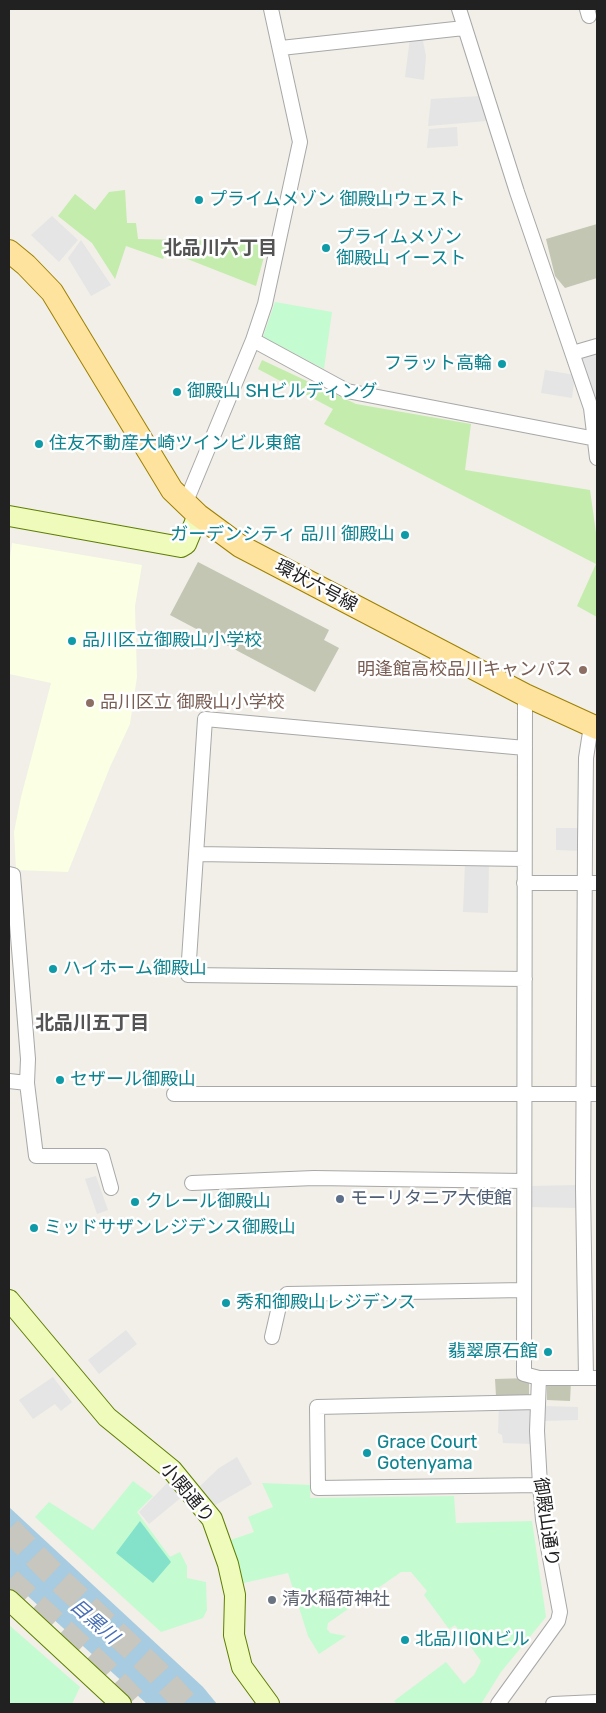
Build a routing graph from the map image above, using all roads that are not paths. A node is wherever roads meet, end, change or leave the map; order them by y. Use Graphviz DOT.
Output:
graph roads {
  1 [pos="271,9"];
  2 [pos="459,9"];
  3 [pos="464,28"];
  4 [pos="281,48"];
  5 [pos="9,251"];
  6 [pos="253,340"];
  7 [pos="597,346"];
  8 [pos="573,353"];
  9 [pos="596,439"];
  10 [pos="597,458"];
  11 [pos="192,510"];
  12 [pos="9,516"];
  13 [pos="525,694"];
  14 [pos="594,727"];
  15 [pos="525,748"];
  16 [pos="196,854"];
  17 [pos="524,859"];
  18 [pos="9,874"];
  19 [pos="524,883"];
  20 [pos="591,883"];
  21 [pos="525,979"];
  22 [pos="9,1080"];
  23 [pos="27,1083"];
  24 [pos="174,1094"];
  25 [pos="524,1094"];
  26 [pos="591,1094"];
  27 [pos="523,1181"];
  28 [pos="192,1183"];
  29 [pos="111,1188"];
  30 [pos="524,1290"];
  31 [pos="9,1300"];
  32 [pos="272,1337"];
  33 [pos="539,1378"];
  34 [pos="592,1378"];
  35 [pos="538,1402"];
  36 [pos="540,1485"];
  37 [pos="9,1600"];
  38 [pos="597,1702"];
  39 [pos="121,1704"];
  40 [pos="269,1704"];
  41 [pos="498,1704"];
  42 [pos="553,1704"];
  1 -- 4 [label="street"];
  2 -- 3 [label="street"];
  3 -- 4 [label="street"];
  3 -- 8 [label="street"];
  4 -- 6 [label="street"];
  5 -- 11 [label="main road, 環状六号線"];
  6 -- 9 [label="street"];
  6 -- 11 [label="street"];
  7 -- 8 [label="street"];
  8 -- 9 [label="street"];
  9 -- 10 [label="street"];
  11 -- 12 [label="street"];
  11 -- 13 [label="main road, 環状六号線"];
  13 -- 14 [label="main road, 環状六号線"];
  13 -- 15 [label="street"];
  14 -- 20 [label="street"];
  15 -- 16 [label="street"];
  15 -- 17 [label="street"];
  16 -- 17 [label="street"];
  16 -- 21 [label="street"];
  17 -- 19 [label="street"];
  18 -- 23 [label="street"];
  19 -- 20 [label="street"];
  19 -- 21 [label="street"];
  20 -- 26 [label="street"];
  21 -- 25 [label="street"];
  22 -- 23 [label="street"];
  23 -- 29 [label="street"];
  24 -- 25 [label="street"];
  25 -- 26 [label="street"];
  25 -- 27 [label="street"];
  26 -- 34 [label="street"];
  27 -- 28 [label="street"];
  27 -- 30 [label="street"];
  30 -- 32 [label="street"];
  30 -- 33 [label="street"];
  31 -- 40 [label="street, 小関通り"];
  33 -- 34 [label="street"];
  33 -- 35 [label="street, 御殿山通り"];
  35 -- 36 [label="street, 御殿山通り"];
  35 -- 36 [label="street"];
  36 -- 41 [label="street, 御殿山通り"];
  37 -- 39 [label="street"];
  38 -- 42 [label="street"];
}
